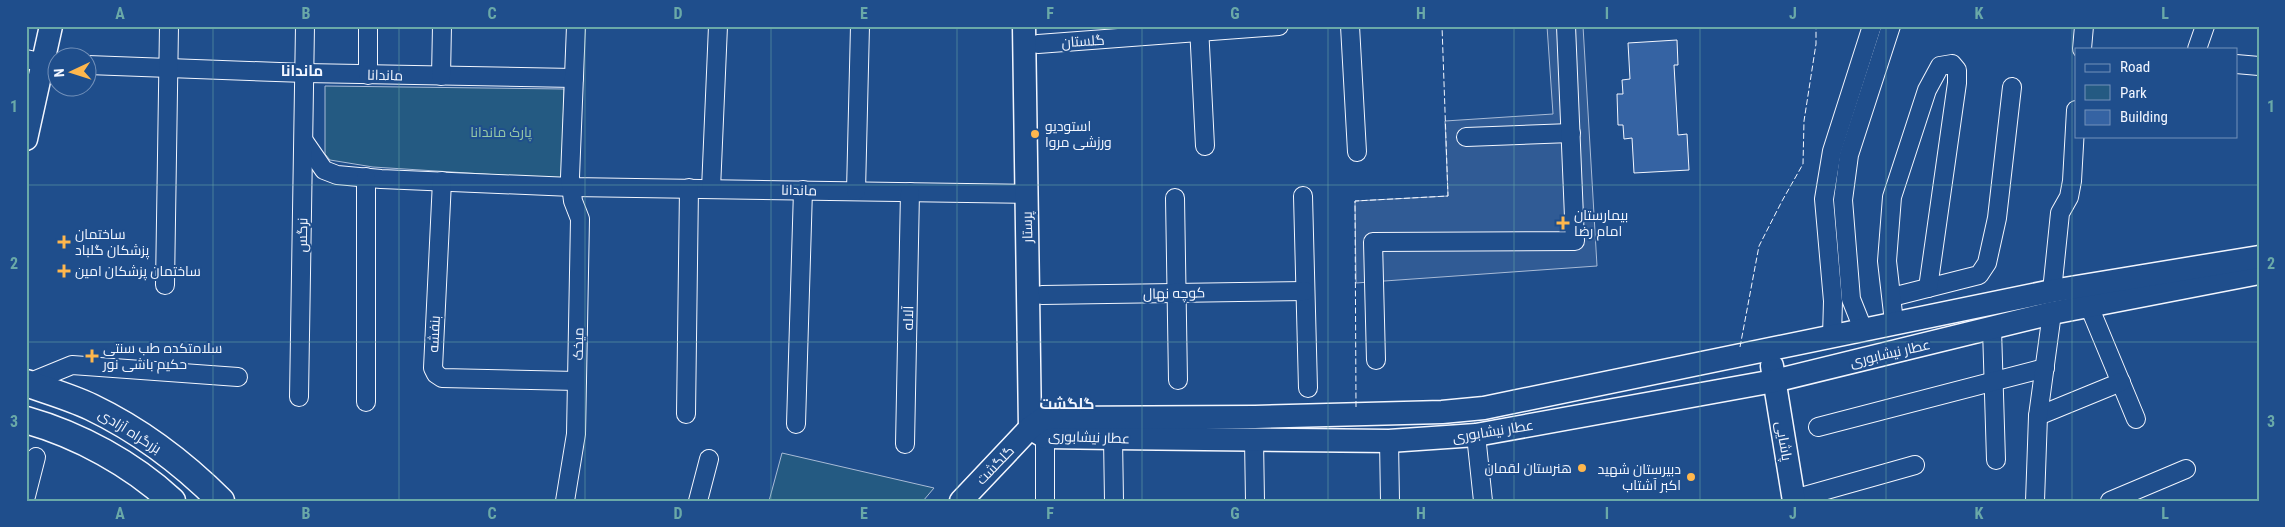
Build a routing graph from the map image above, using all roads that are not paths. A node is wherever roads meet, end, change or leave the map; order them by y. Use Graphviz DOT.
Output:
graph roads {
  1 [pos="51,26"];
  2 [pos="169,26"];
  3 [pos="306,26"];
  4 [pos="368,26"];
  5 [pos="442,26"];
  6 [pos="576,26"];
  7 [pos="718,26"];
  8 [pos="860,26"];
  9 [pos="1024,26"];
  10 [pos="1279,26"];
  11 [pos="1350,26"];
  12 [pos="1566,26"];
  13 [pos="1872,26"];
  14 [pos="1891,26"];
  15 [pos="2084,26"];
  16 [pos="2205,26"];
  17 [pos="1199,29"];
  18 [pos="1038,35"];
  19 [pos="2082,48"];
  20 [pos="2197,48"];
  21 [pos="42,62"];
  22 [pos="2238,64"];
  23 [pos="98,65"];
  24 [pos="2259,66"];
  25 [pos="169,68"];
  26 [pos="305,74"];
  27 [pos="368,75"];
  28 [pos="441,76"];
  29 [pos="574,78"];
  30 [pos="2012,87"];
  31 [pos="2075,128"];
  32 [pos="1571,133"];
  33 [pos="1466,138"];
  34 [pos="26,139"];
  35 [pos="304,141"];
  36 [pos="1205,146"];
  37 [pos="1832,151"];
  38 [pos="1357,152"];
  39 [pos="1849,155"];
  40 [pos="366,177"];
  41 [pos="442,181"];
  42 [pos="572,186"];
  43 [pos="689,188"];
  44 [pos="711,189"];
  45 [pos="803,190"];
  46 [pos="856,191"];
  47 [pos="910,192"];
  48 [pos="1027,194"];
  49 [pos="1302,196"];
  50 [pos="1175,198"];
  51 [pos="2259,257"];
  52 [pos="2259,272"];
  53 [pos="165,285"];
  54 [pos="1928,288"];
  55 [pos="1306,291"];
  56 [pos="2052,291"];
  57 [pos="1176,293"];
  58 [pos="1042,294"];
  59 [pos="1892,297"];
  60 [pos="2089,306"];
  61 [pos="2052,313"];
  62 [pos="1894,322"];
  63 [pos="1863,329"];
  64 [pos="1992,329"];
  65 [pos="1832,336"];
  66 [pos="1770,348"];
  67 [pos="1376,360"];
  68 [pos="2045,368"];
  69 [pos="238,377"];
  70 [pos="1178,380"];
  71 [pos="577,381"];
  72 [pos="1774,381"];
  73 [pos="1994,382"];
  74 [pos="2121,382"];
  75 [pos="27,383"];
  76 [pos="1308,388"];
  77 [pos="299,397"];
  78 [pos="366,402"];
  79 [pos="686,414"];
  80 [pos="2038,416"];
  81 [pos="26,420"];
  82 [pos="2136,420"];
  83 [pos="796,424"];
  84 [pos="1818,426"];
  85 [pos="1040,428"];
  86 [pos="1476,435"];
  87 [pos="1113,438"];
  88 [pos="1254,440"];
  89 [pos="1389,441"];
  90 [pos="905,444"];
  91 [pos="36,457"];
  92 [pos="709,459"];
  93 [pos="1996,460"];
  94 [pos="1915,465"];
  95 [pos="2186,469"];
  96 [pos="26,496"];
  97 [pos="1794,500"];
  98 [pos="172,501"];
  99 [pos="221,501"];
  100 [pos="565,501"];
  101 [pos="698,501"];
  102 [pos="961,501"];
  103 [pos="1045,501"];
  104 [pos="1114,501"];
  105 [pos="1255,501"];
  106 [pos="1390,501"];
  107 [pos="1483,501"];
  108 [pos="2035,501"];
  109 [pos="2110,501"];
  1 -- 21 [label="main road"];
  2 -- 25 [label="street"];
  3 -- 26 [label="street, نرگس"];
  4 -- 27 [label="street"];
  5 -- 28 [label="street"];
  6 -- 29 [label="street"];
  7 -- 44 [label="street"];
  8 -- 46 [label="street"];
  9 -- 48 [label="main road, پرستار"];
  10 -- 17 [label="street, گلستان"];
  11 -- 38 [label="street"];
  12 -- 32 [label="street"];
  13 -- 37 [label="street"];
  14 -- 39 [label="street"];
  15 -- 19 [label="street"];
  16 -- 20 [label="street"];
  17 -- 18 [label="street, گلستان"];
  17 -- 36 [label="street"];
  18 -- 58 [label="main road, پرستار"];
  21 -- 34 [label="main road"];
  22 -- 24 [label="street"];
  23 -- 25 [label="street, ماندانا"];
  25 -- 26 [label="street, ماندانا"];
  25 -- 53 [label="street"];
  26 -- 27 [label="street, ماندانا"];
  26 -- 35 [label="street, نرگس"];
  27 -- 28 [label="street, ماندانا"];
  28 -- 29 [label="street, ماندانا"];
  29 -- 42 [label="street"];
  30 -- 54 [label="street"];
  31 -- 56 [label="street"];
  32 -- 33 [label="street"];
  32 -- 67 [label="street"];
  35 -- 40 [label="street, ماندانا"];
  35 -- 77 [label="street, نرگس"];
  37 -- 39 [label="street"];
  37 -- 65 [label="street"];
  39 -- 63 [label="street"];
  40 -- 41 [label="street, ماندانا"];
  40 -- 78 [label="street"];
  41 -- 42 [label="street, ماندانا"];
  41 -- 71 [label="street, بنفشه"];
  42 -- 43 [label="street, ماندانا"];
  42 -- 71 [label="street, میخک"];
  43 -- 44 [label="street, ماندانا"];
  43 -- 79 [label="street"];
  44 -- 45 [label="street, ماندانا"];
  45 -- 46 [label="street, ماندانا"];
  45 -- 83 [label="street"];
  46 -- 47 [label="street, ماندانا"];
  47 -- 48 [label="street, ماندانا"];
  47 -- 90 [label="street, آلاله"];
  48 -- 85 [label="main road, پرستار"];
  49 -- 55 [label="street"];
  50 -- 57 [label="street"];
  51 -- 56 [label="main road, عطار نیشابوری"];
  52 -- 60 [label="main road, عطار نیشابوری"];
  54 -- 59 [label="street"];
  54 -- 59 [label="street"];
  55 -- 57 [label="street, کوچه نهال"];
  55 -- 76 [label="street"];
  56 -- 62 [label="main road, عطار نیشابوری"];
  57 -- 58 [label="street, کوچه نهال"];
  57 -- 70 [label="street"];
  58 -- 85 [label="main road, پرستار"];
  59 -- 62 [label="street"];
  60 -- 61 [label="main road, عطار نیشابوری"];
  60 -- 74 [label="street"];
  61 -- 64 [label="main road, عطار نیشابوری"];
  61 -- 68 [label="street"];
  62 -- 63 [label="main road, عطار نیشابوری"];
  63 -- 65 [label="main road, عطار نیشابوری"];
  64 -- 72 [label="main road, عطار نیشابوری"];
  64 -- 73 [label="street"];
  65 -- 66 [label="main road, عطار نیشابوری"];
  66 -- 72 [label="main road, پاشایی"];
  66 -- 85 [label="main road, عطار نیشابوری"];
  68 -- 73 [label="street"];
  68 -- 80 [label="street"];
  69 -- 75 [label="street"];
  71 -- 100 [label="street, میخک"];
  72 -- 86 [label="main road, عطار نیشابوری"];
  72 -- 97 [label="main road, پاشایی"];
  73 -- 84 [label="street"];
  73 -- 93 [label="street"];
  74 -- 80 [label="street"];
  74 -- 82 [label="street"];
  75 -- 99 [label="highway, بزرگراه آزادی"];
  80 -- 108 [label="street"];
  81 -- 98 [label="highway"];
  85 -- 87 [label="main road, عطار نیشابوری"];
  85 -- 102 [label="main road, گلگشت"];
  85 -- 103 [label="street"];
  86 -- 89 [label="main road, عطار نیشابوری"];
  86 -- 107 [label="street"];
  87 -- 88 [label="main road, عطار نیشابوری"];
  87 -- 104 [label="street"];
  88 -- 89 [label="main road, عطار نیشابوری"];
  88 -- 105 [label="street"];
  89 -- 106 [label="street"];
  91 -- 96 [label="street"];
  92 -- 101 [label="street"];
  94 -- 97 [label="street"];
  95 -- 109 [label="street"];
}
